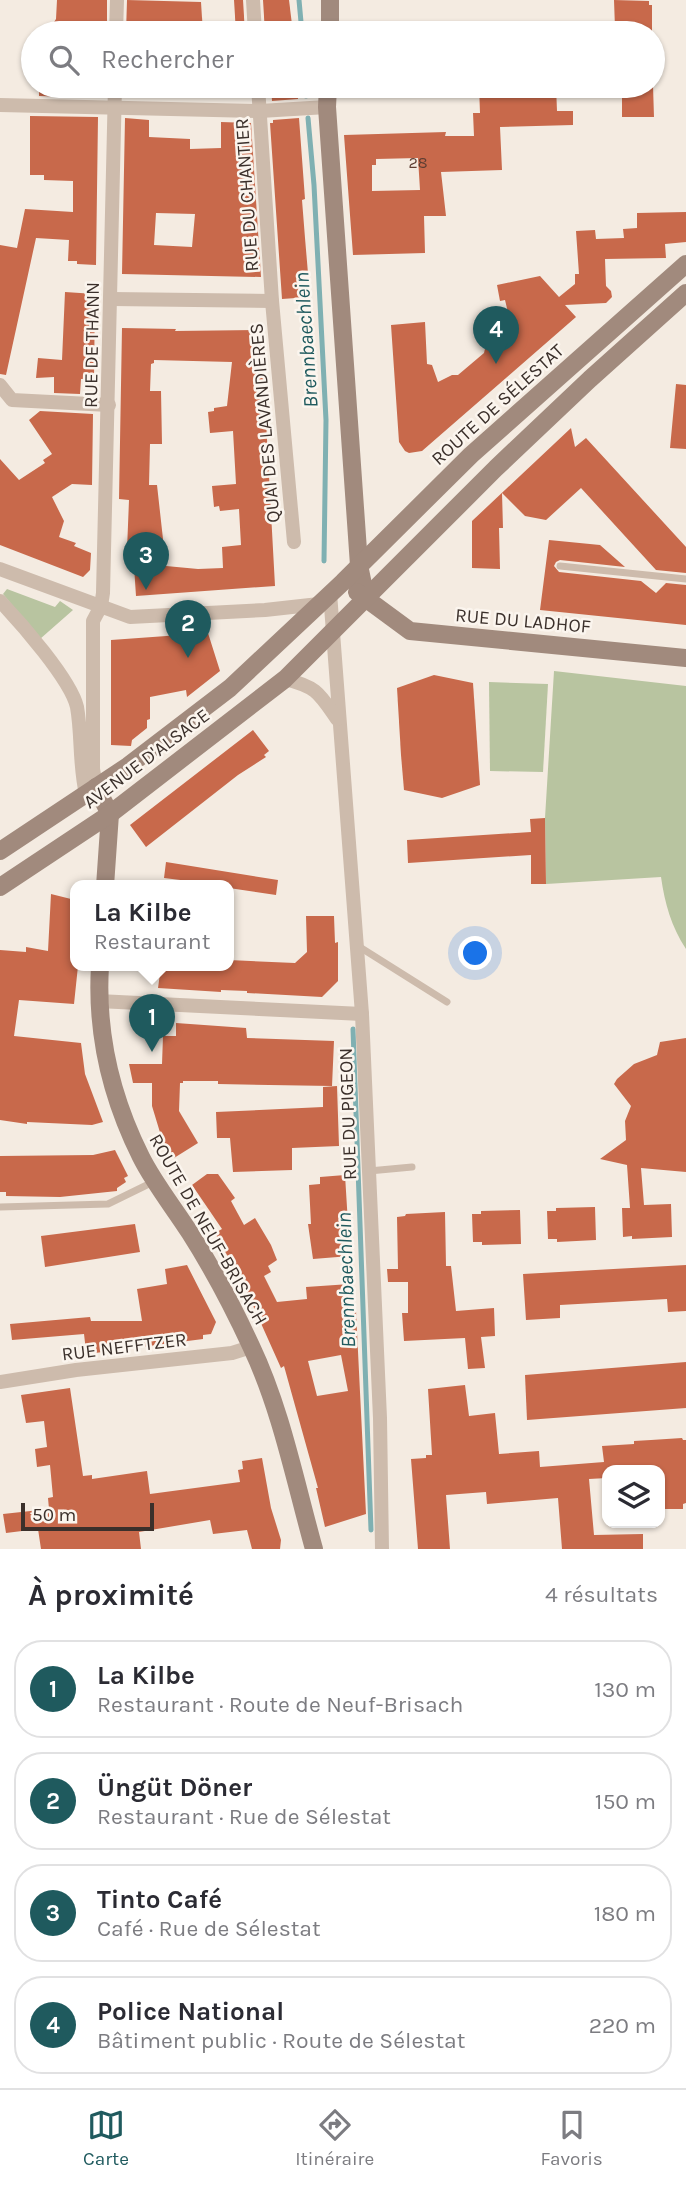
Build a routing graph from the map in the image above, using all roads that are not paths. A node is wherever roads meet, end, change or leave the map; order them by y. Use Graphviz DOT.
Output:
graph roads {
  1 [pos="117,0"];
  2 [pos="253,0"];
  3 [pos="330,0"];
  4 [pos="116,21"];
  5 [pos="254,21"];
  6 [pos="330,21"];
  7 [pos="115,98"];
  8 [pos="259,98"];
  9 [pos="327,98"];
  10 [pos="0,105"];
  11 [pos="115,106"];
  12 [pos="327,107"];
  13 [pos="260,111"];
  14 [pos="686,264"];
  15 [pos="686,293"];
  16 [pos="112,299"];
  17 [pos="272,301"];
  18 [pos="0,385"];
  19 [pos="109,405"];
  20 [pos="294,542"];
  21 [pos="359,565"];
  22 [pos="559,566"];
  23 [pos="0,569"];
  24 [pos="686,579"];
  25 [pos="331,593"];
  26 [pos="366,599"];
  27 [pos="0,601"];
  28 [pos="101,606"];
  29 [pos="295,615"];
  30 [pos="332,632"];
  31 [pos="310,655"];
  32 [pos="686,658"];
  33 [pos="285,679"];
  34 [pos="338,720"];
  35 [pos="91,790"];
  36 [pos="106,822"];
  37 [pos="0,851"];
  38 [pos="105,880"];
  39 [pos="0,887"];
  40 [pos="357,946"];
  41 [pos="100,971"];
  42 [pos="98,1001"];
  43 [pos="447,1002"];
  44 [pos="362,1014"];
  45 [pos="412,1167"];
  46 [pos="369,1171"];
  47 [pos="156,1180"];
  48 [pos="0,1207"];
  49 [pos="251,1347"];
  50 [pos="0,1382"];
  51 [pos="314,1549"];
  52 [pos="382,1549"];
  1 -- 4 [label="street"];
  2 -- 5 [label="street"];
  3 -- 6 [label="main road"];
  7 -- 11 [label="street, RUE DE THANN"];
  8 -- 13 [label="street, RUE DU CHANTIER"];
  9 -- 12 [label="main road"];
  10 -- 11 [label="street"];
  11 -- 13 [label="street"];
  11 -- 16 [label="street, RUE DE THANN"];
  12 -- 13 [label="street"];
  12 -- 21 [label="main road"];
  13 -- 17 [label="street, RUE DU CHANTIER"];
  14 -- 21 [label="main road, ROUTE DE SÉLESTAT"];
  15 -- 26 [label="main road"];
  16 -- 17 [label="street"];
  16 -- 19 [label="street, RUE DE THANN"];
  17 -- 20 [label="street, QUAI DES LAVANDIÈRES"];
  18 -- 19 [label="street"];
  19 -- 28 [label="street, RUE DE THANN"];
  21 -- 25 [label="main road, ROUTE DE SÉLESTAT"];
  21 -- 26 [label="main road"];
  22 -- 24 [label="lane"];
  23 -- 28 [label="street"];
  25 -- 26 [label="main road"];
  25 -- 29 [label="main road, AVENUE D'ALSACE"];
  25 -- 30 [label="street, RUE DU PIGEON"];
  26 -- 30 [label="main road, AVENUE D'ALSACE"];
  26 -- 32 [label="main road, RUE DU LADHOF"];
  27 -- 35 [label="street"];
  28 -- 29 [label="street"];
  28 -- 35 [label="street"];
  29 -- 31 [label="main road"];
  29 -- 35 [label="main road, AVENUE D'ALSACE"];
  30 -- 31 [label="main road, AVENUE D'ALSACE"];
  30 -- 34 [label="street, RUE DU PIGEON"];
  31 -- 33 [label="main road, AVENUE D'ALSACE"];
  33 -- 34 [label="street"];
  33 -- 36 [label="main road, AVENUE D'ALSACE"];
  34 -- 40 [label="street, RUE DU PIGEON"];
  35 -- 36 [label="main road"];
  35 -- 37 [label="main road, AVENUE D'ALSACE"];
  36 -- 38 [label="main road"];
  36 -- 39 [label="main road, AVENUE D'ALSACE"];
  40 -- 43 [label="lane"];
  40 -- 44 [label="street, RUE DU PIGEON"];
  41 -- 42 [label="main road, ROUTE DE NEUF-BRISACH"];
  42 -- 44 [label="street"];
  42 -- 47 [label="main road, ROUTE DE NEUF-BRISACH"];
  44 -- 46 [label="street, RUE DU PIGEON"];
  45 -- 46 [label="lane"];
  46 -- 52 [label="street, RUE DU PIGEON"];
  47 -- 48 [label="lane"];
  47 -- 49 [label="main road, ROUTE DE NEUF-BRISACH"];
  49 -- 50 [label="street, RUE NEFFTZER"];
  49 -- 51 [label="main road, ROUTE DE NEUF-BRISACH"];
}
